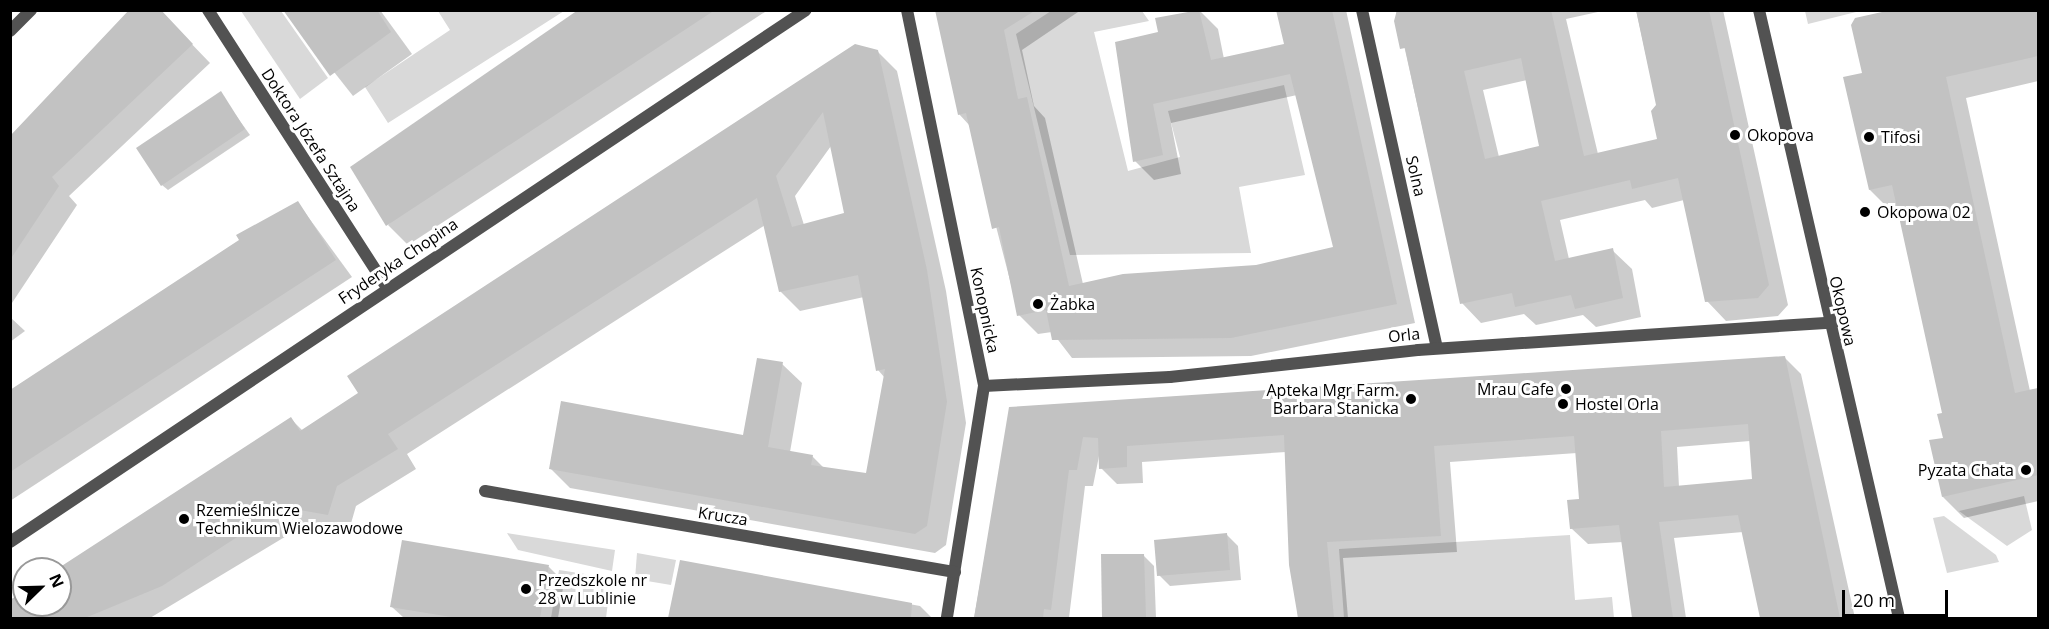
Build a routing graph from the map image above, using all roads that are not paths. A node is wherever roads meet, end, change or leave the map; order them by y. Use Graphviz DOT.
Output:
graph roads {
  1 [pos="31,10"];
  2 [pos="208,10"];
  3 [pos="806,10"];
  4 [pos="907,10"];
  5 [pos="1362,10"];
  6 [pos="1759,10"];
  7 [pos="10,31"];
  8 [pos="387,288"];
  9 [pos="1829,323"];
  10 [pos="1437,348"];
  11 [pos="984,386"];
  12 [pos="485,490"];
  13 [pos="10,542"];
  14 [pos="955,572"];
  15 [pos="947,618"];
  16 [pos="1899,618"];
  1 -- 7 [label="street"];
  2 -- 8 [label="street, Doktora Józefa Sztajna"];
  3 -- 8 [label="street, Fryderyka Chopina"];
  4 -- 11 [label="street, Konopnicka"];
  5 -- 10 [label="street, Solna"];
  6 -- 9 [label="street, Okopowa"];
  8 -- 13 [label="street, Fryderyka Chopina"];
  9 -- 10 [label="street, Orla"];
  9 -- 16 [label="street, Okopowa"];
  10 -- 11 [label="street, Orla"];
  11 -- 14 [label="street, Konopnicka"];
  12 -- 14 [label="street, Krucza"];
  14 -- 15 [label="street, Konopnicka"];
}
